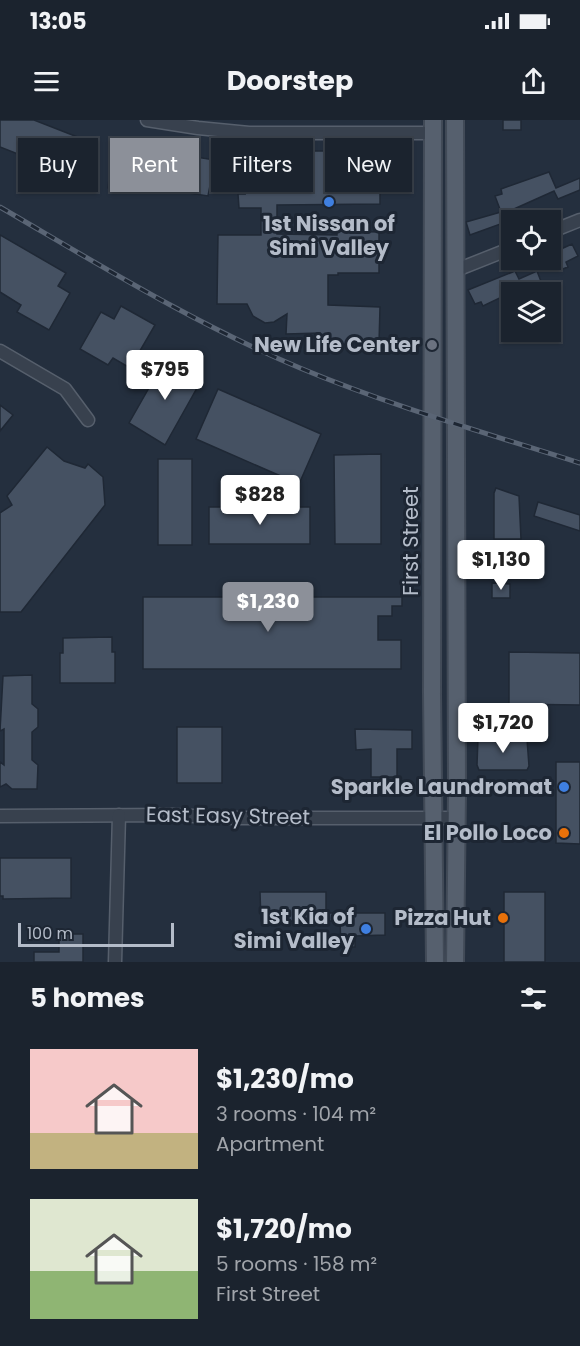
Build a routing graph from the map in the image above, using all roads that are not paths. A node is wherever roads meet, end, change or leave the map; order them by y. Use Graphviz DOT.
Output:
graph roads {
  1 [pos="147,120"];
  2 [pos="433,126"];
  3 [pos="455,126"];
  4 [pos="580,220"];
  5 [pos="561,228"];
  6 [pos="501,252"];
  7 [pos="454,271"];
  8 [pos="434,281"];
  9 [pos="0,351"];
  10 [pos="88,420"];
  11 [pos="119,815"];
  12 [pos="0,816"];
  13 [pos="434,818"];
  14 [pos="456,818"];
  15 [pos="115,962"];
  16 [pos="435,962"];
  17 [pos="454,962"];
  1 -- 2 [label="street"];
  2 -- 3 [label="main road"];
  2 -- 8 [label="main road, First Street"];
  3 -- 7 [label="main road"];
  4 -- 5 [label="street"];
  6 -- 7 [label="street"];
  7 -- 8 [label="main road"];
  7 -- 14 [label="main road"];
  8 -- 13 [label="main road, First Street"];
  9 -- 10 [label="street"];
  11 -- 12 [label="street, East Easy Street"];
  11 -- 13 [label="street, East Easy Street"];
  11 -- 15 [label="street"];
  13 -- 14 [label="street, East Easy Street"];
  13 -- 16 [label="main road, First Street"];
  14 -- 17 [label="main road"];
}
